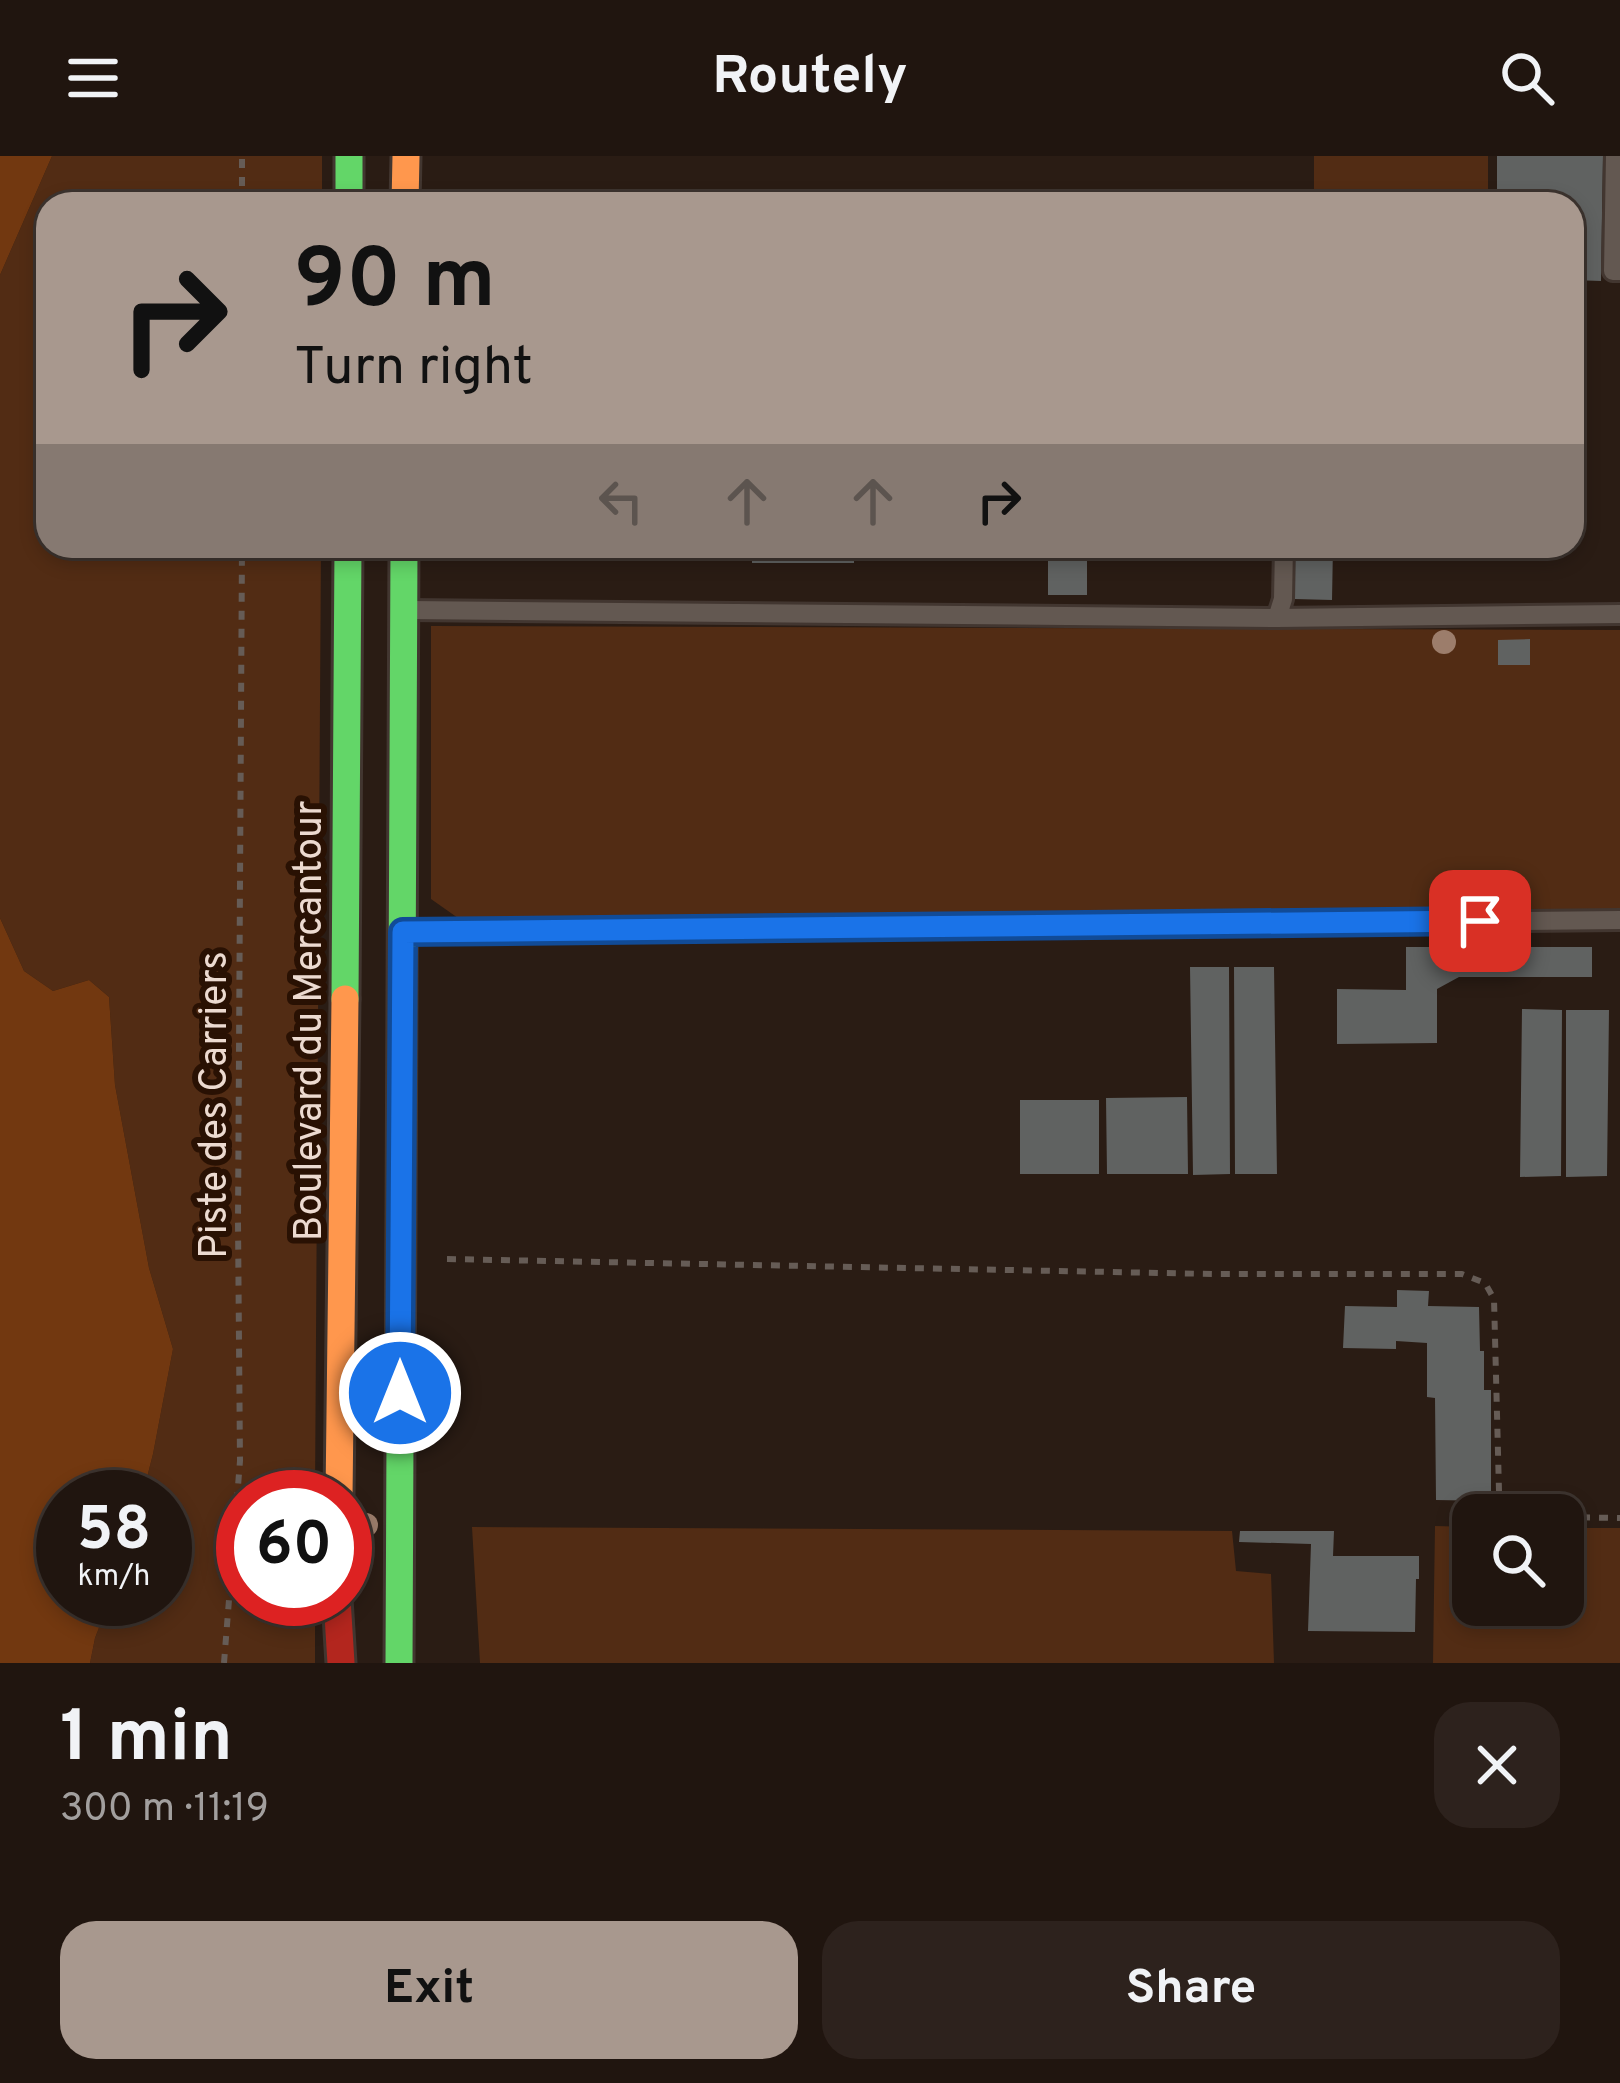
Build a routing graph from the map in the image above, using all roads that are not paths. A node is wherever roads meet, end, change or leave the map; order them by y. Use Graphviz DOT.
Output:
graph roads {
  1 [pos="349,156"];
  2 [pos="406,156"];
  3 [pos="1615,156"];
  4 [pos="349,192"];
  5 [pos="405,192"];
  6 [pos="1620,271"];
  7 [pos="348,558"];
  8 [pos="404,558"];
  9 [pos="1284,558"];
  10 [pos="404,610"];
  11 [pos="1620,614"];
  12 [pos="1277,618"];
  13 [pos="1620,920"];
  14 [pos="403,932"];
  15 [pos="340,1470"];
  16 [pos="337,1626"];
  17 [pos="338,1663"];
  18 [pos="399,1663"];
  1 -- 4 [label="main road"];
  2 -- 5 [label="main road"];
  3 -- 6 [label="lane"];
  7 -- 15 [label="main road, Boulevard du Mercantour"];
  8 -- 10 [label="main road"];
  9 -- 12 [label="lane"];
  10 -- 12 [label="lane"];
  10 -- 14 [label="main road"];
  11 -- 12 [label="lane"];
  13 -- 14 [label="lane"];
  14 -- 18 [label="main road"];
  16 -- 17 [label="main road"];
}
